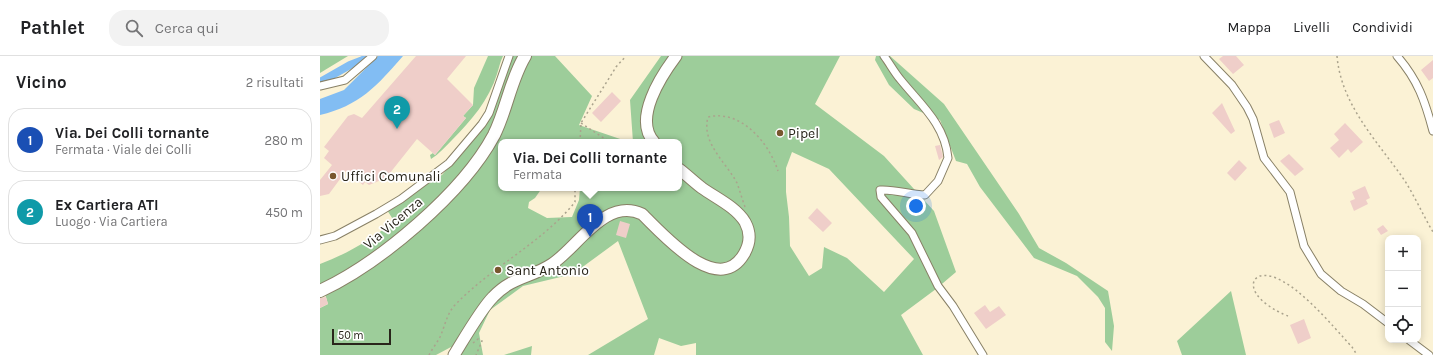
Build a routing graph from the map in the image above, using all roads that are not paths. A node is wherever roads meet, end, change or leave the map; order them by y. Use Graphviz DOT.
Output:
graph roads {
  1 [pos="373,56"];
  2 [pos="509,56"];
  3 [pos="525,56"];
  4 [pos="676,56"];
  5 [pos="884,56"];
  6 [pos="1204,56"];
  7 [pos="1397,56"];
  8 [pos="320,86"];
  9 [pos="1433,131"];
  10 [pos="652,139"];
  11 [pos="682,171"];
  12 [pos="320,240"];
  13 [pos="320,290"];
  14 [pos="1385,322"];
  15 [pos="1413,343"];
  16 [pos="457,351"];
  17 [pos="983,355"];
  18 [pos="1429,355"];
  1 -- 8 [label="street"];
  2 -- 12 [label="street"];
  3 -- 13 [label="main road, Via Vicenza"];
  4 -- 10 [label="main road"];
  5 -- 17 [label="street"];
  6 -- 14 [label="street"];
  7 -- 9 [label="street"];
  11 -- 16 [label="main road"];
  15 -- 18 [label="street"];
}
